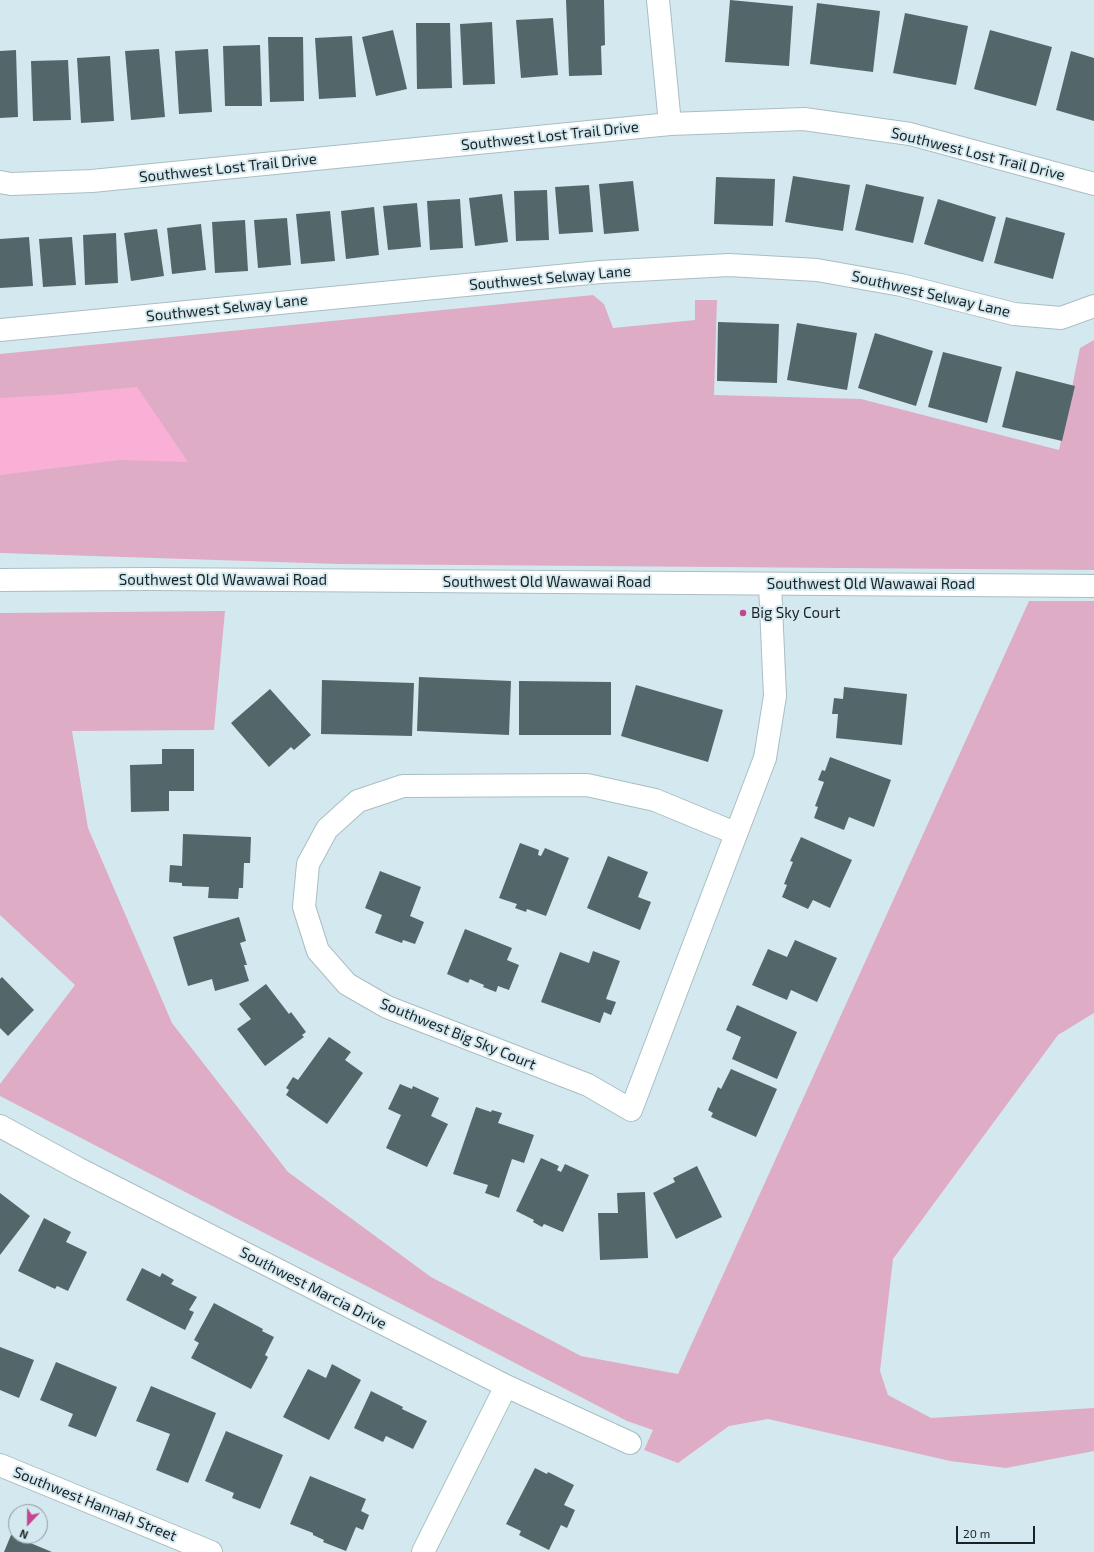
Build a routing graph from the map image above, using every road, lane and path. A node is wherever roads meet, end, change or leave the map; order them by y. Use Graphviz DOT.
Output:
graph roads {
  1 [pos="658,0"];
  2 [pos="670,124"];
  3 [pos="0,182"];
  4 [pos="1094,184"];
  5 [pos="1094,306"];
  6 [pos="0,330"];
  7 [pos="0,580"];
  8 [pos="770,584"];
  9 [pos="1094,586"];
  10 [pos="735,833"];
  11 [pos="0,1126"];
  12 [pos="506,1386"];
  13 [pos="630,1443"];
  14 [pos="0,1465"];
  15 [pos="211,1552"];
  16 [pos="424,1552"];
  1 -- 2 [label="street"];
  2 -- 3 [label="street, Southwest Lost Trail Drive"];
  2 -- 4 [label="street, Southwest Lost Trail Drive"];
  5 -- 6 [label="street, Southwest Selway Lane"];
  7 -- 8 [label="street, Southwest Old Wawawai Road"];
  8 -- 9 [label="street, Southwest Old Wawawai Road"];
  8 -- 10 [label="street, Southwest Big Sky Court"];
  10 -- 10 [label="street, Southwest Big Sky Court"];
  11 -- 12 [label="street, Southwest Marcia Drive"];
  12 -- 13 [label="street, Southwest Marcia Drive"];
  12 -- 16 [label="street"];
  14 -- 15 [label="street, Southwest Hannah Street"];
}
